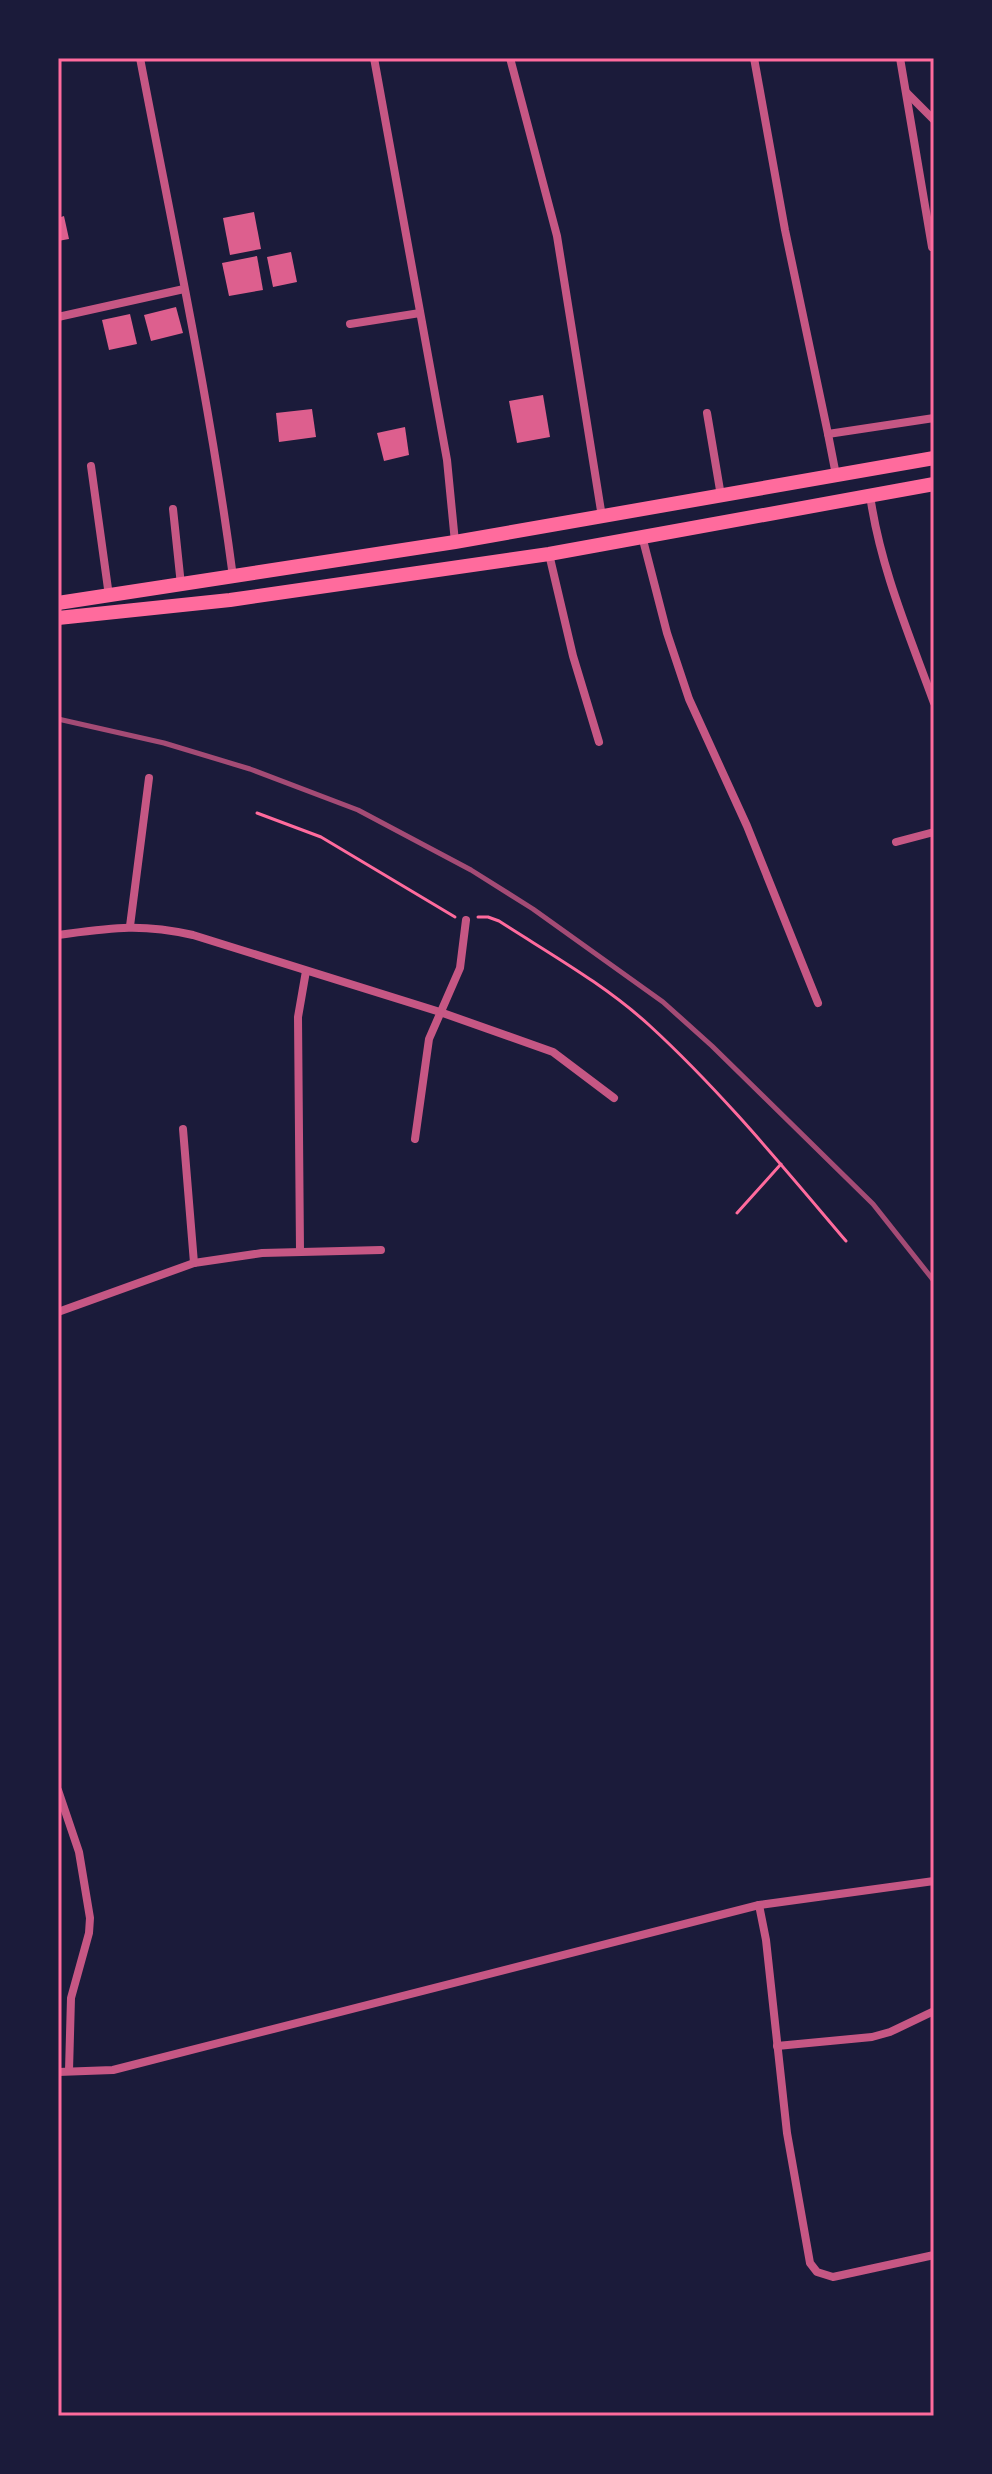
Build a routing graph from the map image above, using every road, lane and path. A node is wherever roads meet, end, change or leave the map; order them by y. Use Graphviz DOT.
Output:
graph roads {
  1 [pos="140,58"];
  2 [pos="374,58"];
  3 [pos="510,58"];
  4 [pos="754,58"];
  5 [pos="900,58"];
  6 [pos="906,92"];
  7 [pos="934,120"];
  8 [pos="932,247"];
  9 [pos="184,289"];
  10 [pos="420,313"];
  11 [pos="58,317"];
  12 [pos="350,324"];
  13 [pos="707,413"];
  14 [pos="934,418"];
  15 [pos="828,434"];
  16 [pos="934,458"];
  17 [pos="91,466"];
  18 [pos="865,470"];
  19 [pos="836,475"];
  20 [pos="934,484"];
  21 [pos="870,495"];
  22 [pos="721,496"];
  23 [pos="173,509"];
  24 [pos="602,517"];
  25 [pos="642,536"];
  26 [pos="455,542"];
  27 [pos="549,554"];
  28 [pos="233,577"];
  29 [pos="181,586"];
  30 [pos="109,597"];
  31 [pos="58,603"];
  32 [pos="58,618"];
  33 [pos="934,703"];
  34 [pos="599,742"];
  35 [pos="149,778"];
  36 [pos="257,813"];
  37 [pos="934,832"];
  38 [pos="896,842"];
  39 [pos="466,920"];
  40 [pos="130,926"];
  41 [pos="58,935"];
  42 [pos="306,971"];
  43 [pos="818,1003"];
  44 [pos="440,1012"];
  45 [pos="614,1098"];
  46 [pos="183,1129"];
  47 [pos="415,1139"];
  48 [pos="781,1164"];
  49 [pos="737,1213"];
  50 [pos="846,1241"];
  51 [pos="381,1250"];
  52 [pos="300,1251"];
  53 [pos="194,1263"];
  54 [pos="58,1312"];
  55 [pos="58,1790"];
  56 [pos="934,1881"];
  57 [pos="759,1905"];
  58 [pos="934,2011"];
  59 [pos="777,2046"];
  60 [pos="69,2071"];
  61 [pos="58,2072"];
  62 [pos="934,2255"];
  1 -- 9 [label="street"];
  2 -- 10 [label="street"];
  3 -- 24 [label="street"];
  4 -- 15 [label="street"];
  5 -- 6 [label="street"];
  6 -- 7 [label="street"];
  6 -- 8 [label="street"];
  9 -- 11 [label="street"];
  9 -- 28 [label="street"];
  10 -- 12 [label="street"];
  10 -- 26 [label="street"];
  13 -- 22 [label="street"];
  14 -- 15 [label="street"];
  15 -- 19 [label="street"];
  16 -- 18 [label="main road"];
  17 -- 30 [label="street"];
  18 -- 19 [label="main road"];
  18 -- 21 [label="main road"];
  19 -- 22 [label="main road"];
  20 -- 21 [label="main road"];
  21 -- 25 [label="main road"];
  21 -- 33 [label="street"];
  22 -- 24 [label="main road"];
  23 -- 29 [label="street"];
  24 -- 26 [label="main road"];
  25 -- 27 [label="main road"];
  25 -- 43 [label="street"];
  26 -- 28 [label="main road"];
  27 -- 32 [label="main road"];
  27 -- 34 [label="street"];
  28 -- 29 [label="main road"];
  29 -- 30 [label="main road"];
  30 -- 31 [label="main road"];
  35 -- 40 [label="street"];
  36 -- 39 [label="path"];
  37 -- 38 [label="street"];
  39 -- 44 [label="street"];
  39 -- 48 [label="path"];
  40 -- 41 [label="street"];
  40 -- 42 [label="street"];
  42 -- 44 [label="street"];
  42 -- 52 [label="street"];
  44 -- 45 [label="street"];
  44 -- 47 [label="street"];
  46 -- 53 [label="street"];
  48 -- 49 [label="path"];
  48 -- 50 [label="path"];
  51 -- 52 [label="street"];
  52 -- 53 [label="street"];
  53 -- 54 [label="street"];
  55 -- 60 [label="street"];
  56 -- 57 [label="street"];
  57 -- 59 [label="street"];
  57 -- 60 [label="street"];
  58 -- 59 [label="street"];
  59 -- 62 [label="street"];
  60 -- 61 [label="street"];
}
